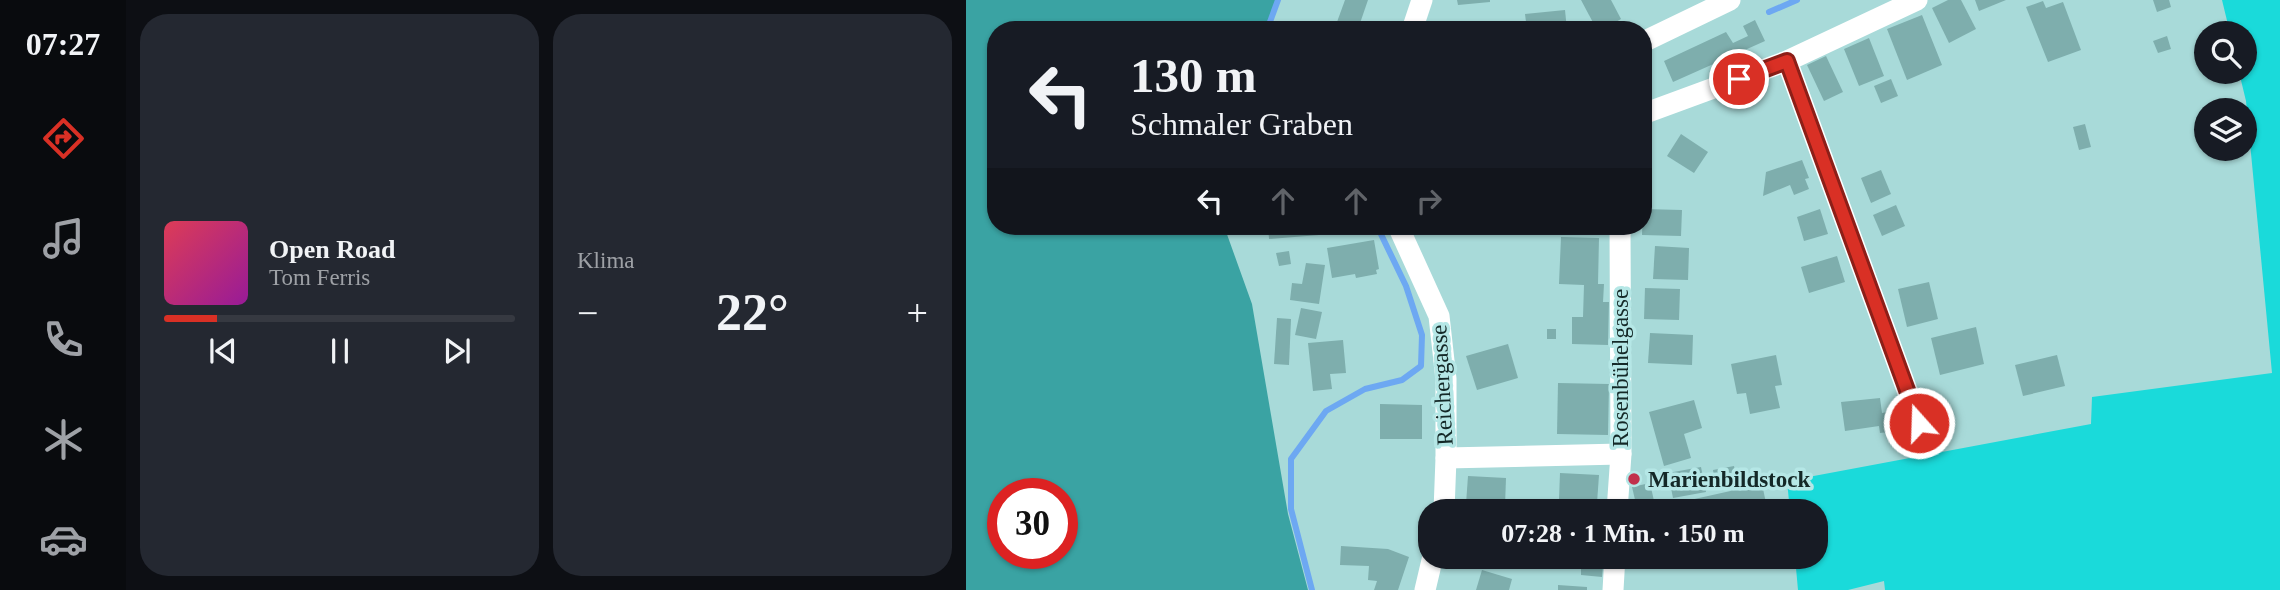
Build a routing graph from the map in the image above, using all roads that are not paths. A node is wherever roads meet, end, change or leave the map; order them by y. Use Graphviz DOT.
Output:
graph roads {
  1 [pos="1422,0"];
  2 [pos="1730,0"];
  3 [pos="1917,0"];
  4 [pos="1415,21"];
  5 [pos="1652,38"];
  6 [pos="1787,61"];
  7 [pos="1652,111"];
  8 [pos="1402,235"];
  9 [pos="1620,235"];
  10 [pos="1919,423"];
  11 [pos="1621,454"];
  12 [pos="1446,458"];
  13 [pos="1444,499"];
  14 [pos="1618,499"];
  15 [pos="1430,569"];
  16 [pos="1614,569"];
  17 [pos="1425,590"];
  18 [pos="1613,590"];
  1 -- 4 [label="street"];
  2 -- 5 [label="street"];
  3 -- 6 [label="street"];
  6 -- 7 [label="street"];
  6 -- 10 [label="street"];
  8 -- 12 [label="street, Reichergasse"];
  9 -- 11 [label="street, Rosenbühelgasse"];
  11 -- 12 [label="street"];
  11 -- 14 [label="street, Rosenbühelgasse"];
  12 -- 13 [label="street, Reichergasse"];
  15 -- 17 [label="street"];
  16 -- 18 [label="street"];
}
